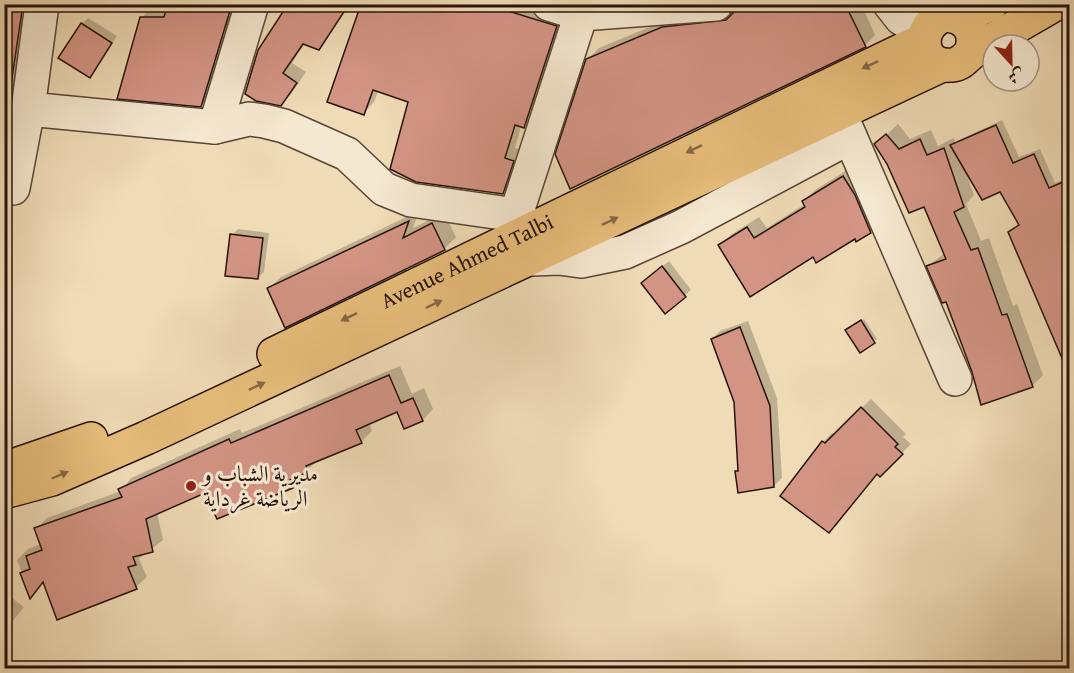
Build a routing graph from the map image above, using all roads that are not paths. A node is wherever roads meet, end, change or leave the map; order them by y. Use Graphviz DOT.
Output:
graph roads {
  1 [pos="42,4"];
  2 [pos="252,4"];
  3 [pos="716,4"];
  4 [pos="890,4"];
  5 [pos="909,4"];
  6 [pos="991,4"];
  7 [pos="1055,4"];
  8 [pos="549,5"];
  9 [pos="581,14"];
  10 [pos="946,31"];
  11 [pos="28,109"];
  12 [pos="845,124"];
  13 [pos="215,127"];
  14 [pos="13,188"];
  15 [pos="522,236"];
  16 [pos="955,379"];
  17 [pos="4,469"];
  18 [pos="4,492"];
  1 -- 11 [label="street"];
  2 -- 13 [label="street"];
  3 -- 9 [label="street"];
  4 -- 10 [label="street"];
  5 -- 10 [label="street"];
  6 -- 10 [label="main road"];
  7 -- 10 [label="main road"];
  8 -- 9 [label="street"];
  9 -- 15 [label="street"];
  10 -- 12 [label="main road"];
  10 -- 15 [label="main road, Avenue Ahmed Talbi, one-way"];
  11 -- 13 [label="street"];
  11 -- 14 [label="street"];
  12 -- 15 [label="main road"];
  12 -- 16 [label="street"];
  13 -- 15 [label="street"];
  15 -- 17 [label="main road, Avenue Ahmed Talbi, one-way"];
  18 -- 15 [label="main road, one-way"];
}
